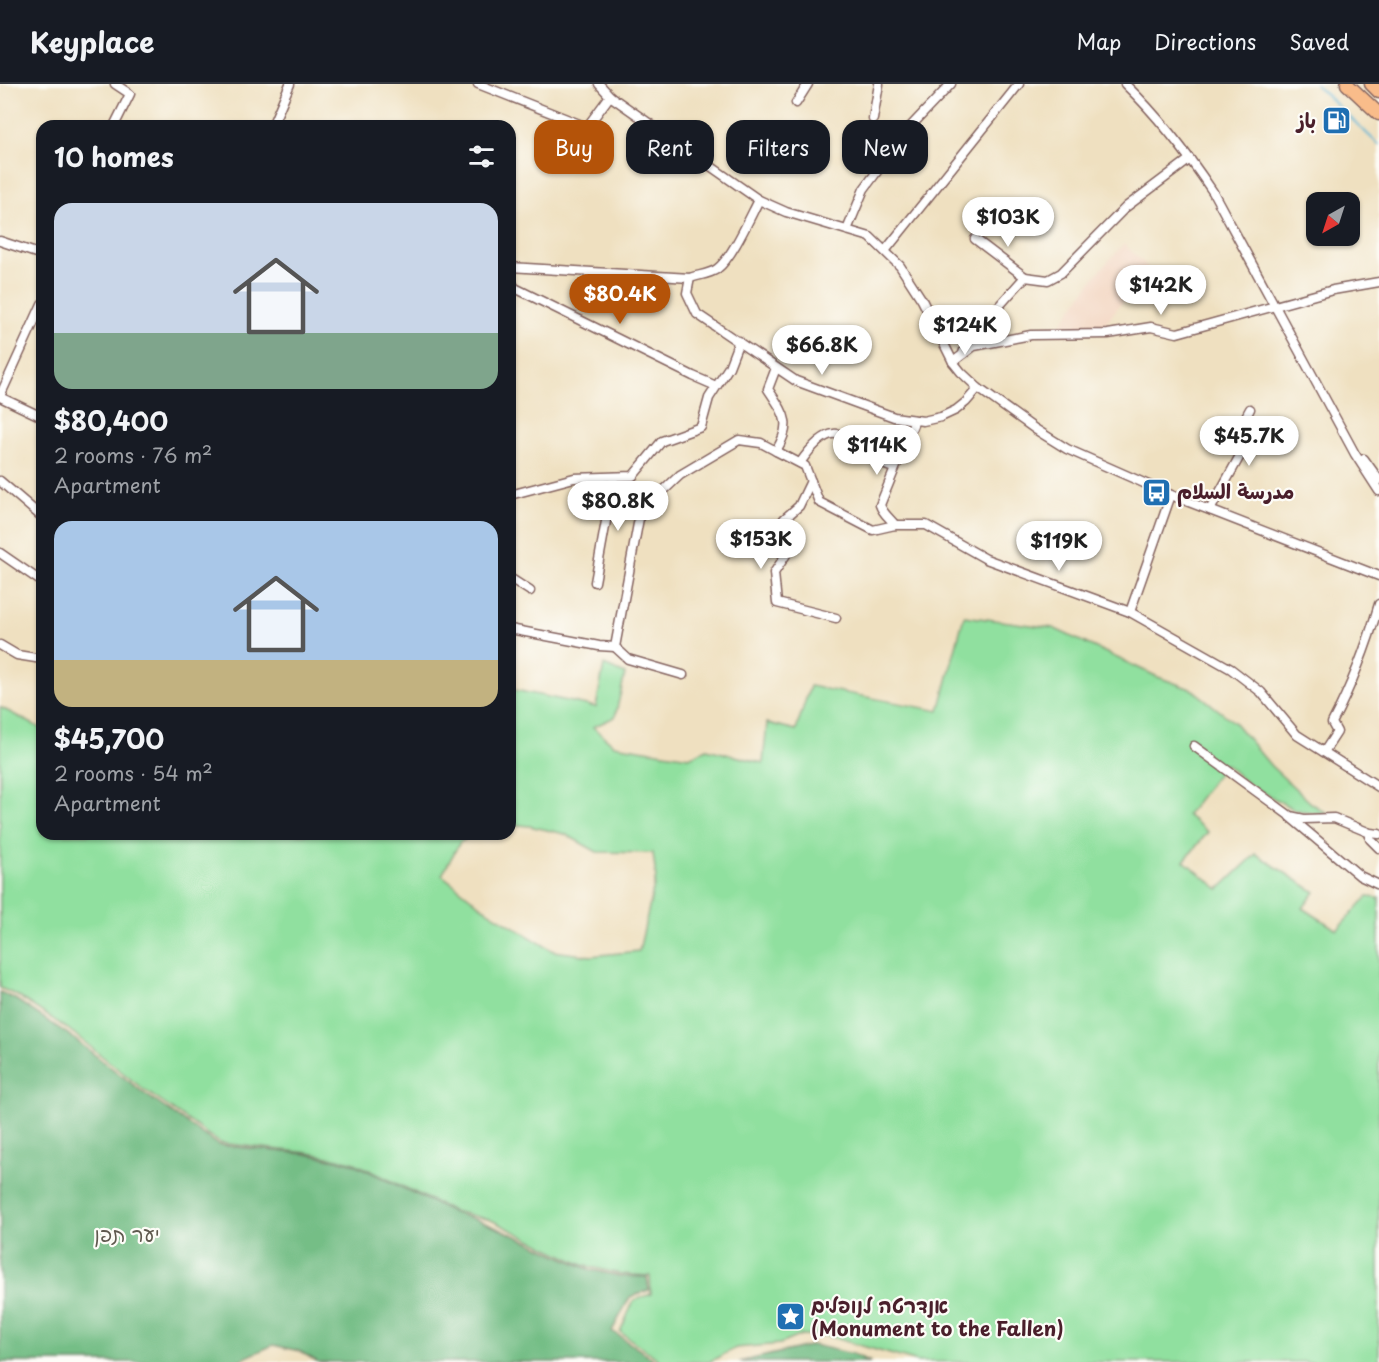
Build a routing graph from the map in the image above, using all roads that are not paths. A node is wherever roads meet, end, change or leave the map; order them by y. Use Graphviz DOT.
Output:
graph roads {
  1 [pos="115,84"];
  2 [pos="290,84"];
  3 [pos="478,84"];
  4 [pos="599,84"];
  5 [pos="808,84"];
  6 [pos="879,84"];
  7 [pos="951,84"];
  8 [pos="1019,84"];
  9 [pos="1125,84"];
  10 [pos="1347,84"];
  11 [pos="1371,84"];
  12 [pos="1379,92"];
  13 [pos="610,96"];
  14 [pos="796,103"];
  15 [pos="1379,114"];
  16 [pos="873,119"];
  17 [pos="117,120"];
  18 [pos="275,120"];
  19 [pos="1190,159"];
  20 [pos="759,200"];
  21 [pos="847,230"];
  22 [pos="975,239"];
  23 [pos="0,241"];
  24 [pos="885,251"];
  25 [pos="36,253"];
  26 [pos="516,267"];
  27 [pos="690,278"];
  28 [pos="1025,278"];
  29 [pos="1379,282"];
  30 [pos="516,288"];
  31 [pos="1275,306"];
  32 [pos="36,317"];
  33 [pos="739,342"];
  34 [pos="963,355"];
  35 [pos="953,362"];
  36 [pos="776,368"];
  37 [pos="716,386"];
  38 [pos="978,388"];
  39 [pos="0,396"];
  40 [pos="1250,409"];
  41 [pos="36,414"];
  42 [pos="915,420"];
  43 [pos="1349,440"];
  44 [pos="776,451"];
  45 [pos="800,464"];
  46 [pos="894,468"];
  47 [pos="614,477"];
  48 [pos="1379,480"];
  49 [pos="0,481"];
  50 [pos="811,481"];
  51 [pos="1379,491"];
  52 [pos="516,493"];
  53 [pos="1171,495"];
  54 [pos="1210,510"];
  55 [pos="36,511"];
  56 [pos="895,525"];
  57 [pos="0,553"];
  58 [pos="1379,576"];
  59 [pos="36,578"];
  60 [pos="516,582"];
  61 [pos="595,582"];
  62 [pos="530,591"];
  63 [pos="1379,604"];
  64 [pos="1130,612"];
  65 [pos="836,618"];
  66 [pos="516,630"];
  67 [pos="0,645"];
  68 [pos="615,647"];
  69 [pos="36,659"];
  70 [pos="683,675"];
  71 [pos="1194,746"];
  72 [pos="1324,753"];
  73 [pos="1379,787"];
  74 [pos="1290,816"];
  75 [pos="1375,834"];
  76 [pos="1379,848"];
  77 [pos="1379,885"];
  1 -- 17 [label="street"];
  2 -- 18 [label="street"];
  3 -- 13 [label="street"];
  4 -- 13 [label="street"];
  5 -- 14 [label="street"];
  6 -- 16 [label="street"];
  7 -- 21 [label="street"];
  8 -- 24 [label="street"];
  9 -- 19 [label="street"];
  10 -- 15 [label="highway"];
  11 -- 12 [label="highway"];
  13 -- 20 [label="street"];
  19 -- 28 [label="street"];
  19 -- 31 [label="street"];
  20 -- 21 [label="street"];
  20 -- 27 [label="street"];
  21 -- 24 [label="street"];
  22 -- 28 [label="street"];
  23 -- 25 [label="street"];
  24 -- 35 [label="street"];
  26 -- 27 [label="street"];
  27 -- 33 [label="street"];
  28 -- 34 [label="street"];
  29 -- 31 [label="street"];
  30 -- 37 [label="street"];
  31 -- 34 [label="street"];
  31 -- 43 [label="street"];
  32 -- 39 [label="street"];
  33 -- 36 [label="street"];
  33 -- 37 [label="street"];
  34 -- 35 [label="street"];
  35 -- 38 [label="street"];
  36 -- 42 [label="street"];
  36 -- 44 [label="street"];
  37 -- 47 [label="street"];
  38 -- 42 [label="street"];
  38 -- 53 [label="street"];
  39 -- 41 [label="street"];
  40 -- 54 [label="street"];
  42 -- 46 [label="street"];
  43 -- 48 [label="street"];
  43 -- 51 [label="street"];
  44 -- 45 [label="street"];
  44 -- 68 [label="street"];
  45 -- 46 [label="street"];
  45 -- 50 [label="street"];
  46 -- 56 [label="street"];
  47 -- 52 [label="street"];
  47 -- 61 [label="street"];
  49 -- 55 [label="street"];
  50 -- 56 [label="street"];
  50 -- 65 [label="street"];
  53 -- 54 [label="street"];
  53 -- 64 [label="street"];
  54 -- 58 [label="street"];
  56 -- 64 [label="street"];
  57 -- 59 [label="street"];
  60 -- 62 [label="street"];
  63 -- 72 [label="street"];
  64 -- 72 [label="street"];
  66 -- 68 [label="street"];
  67 -- 69 [label="street"];
  68 -- 70 [label="street"];
  71 -- 74 [label="street"];
  72 -- 73 [label="street"];
  74 -- 75 [label="street"];
  74 -- 77 [label="street"];
  75 -- 76 [label="street"];
}
